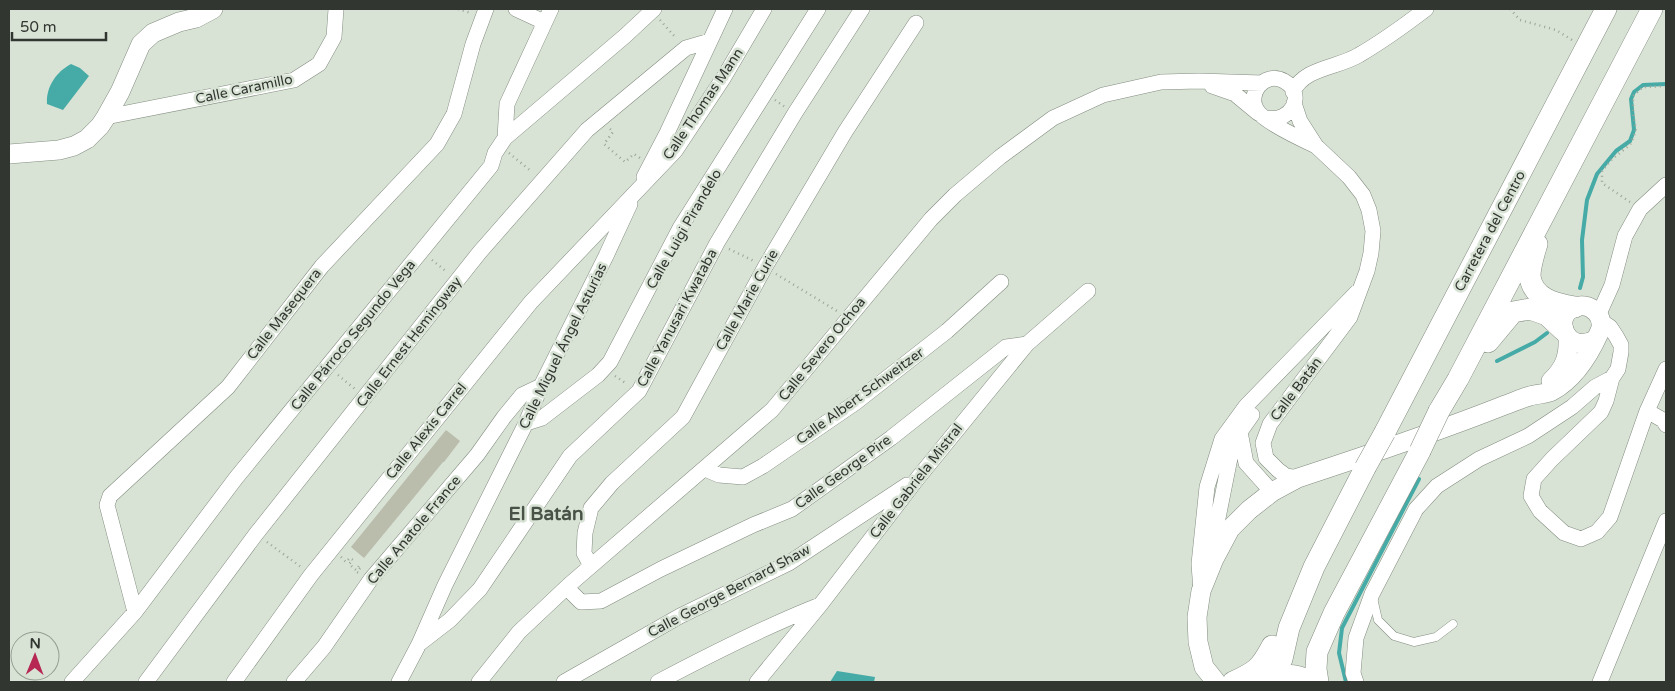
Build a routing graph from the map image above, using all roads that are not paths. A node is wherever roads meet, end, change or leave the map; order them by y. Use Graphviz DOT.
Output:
graph roads {
  1 [pos="213,9"];
  2 [pos="336,9"];
  3 [pos="486,9"];
  4 [pos="516,9"];
  5 [pos="725,9"];
  6 [pos="764,9"];
  7 [pos="818,9"];
  8 [pos="862,9"];
  9 [pos="1426,9"];
  10 [pos="1606,9"];
  11 [pos="1652,9"];
  12 [pos="652,10"];
  13 [pos="547,16"];
  14 [pos="916,23"];
  15 [pos="710,41"];
  16 [pos="1199,81"];
  17 [pos="1262,83"];
  18 [pos="1294,98"];
  19 [pos="1263,116"];
  20 [pos="106,117"];
  21 [pos="503,142"];
  22 [pos="1316,146"];
  23 [pos="9,154"];
  24 [pos="1666,185"];
  25 [pos="635,194"];
  26 [pos="1544,214"];
  27 [pos="1001,282"];
  28 [pos="1360,289"];
  29 [pos="1088,291"];
  30 [pos="1592,321"];
  31 [pos="1566,334"];
  32 [pos="1027,344"];
  33 [pos="1666,369"];
  34 [pos="1282,370"];
  35 [pos="1612,378"];
  36 [pos="1458,379"];
  37 [pos="541,386"];
  38 [pos="1530,396"];
  39 [pos="1246,406"];
  40 [pos="1647,411"];
  41 [pos="526,423"];
  42 [pos="1666,425"];
  43 [pos="1240,432"];
  44 [pos="705,469"];
  45 [pos="1298,478"];
  46 [pos="916,479"];
  47 [pos="1272,492"];
  48 [pos="1666,521"];
  49 [pos="1214,559"];
  50 [pos="591,566"];
  51 [pos="569,585"];
  52 [pos="1201,591"];
  53 [pos="1372,594"];
  54 [pos="1299,601"];
  55 [pos="821,604"];
  56 [pos="135,612"];
  57 [pos="1453,624"];
  58 [pos="419,644"];
  59 [pos="1204,666"];
  60 [pos="1266,680"];
  61 [pos="72,682"];
  62 [pos="146,682"];
  63 [pos="234,682"];
  64 [pos="294,682"];
  65 [pos="399,682"];
  66 [pos="479,682"];
  67 [pos="564,682"];
  68 [pos="658,682"];
  69 [pos="757,682"];
  70 [pos="1216,682"];
  71 [pos="1232,682"];
  72 [pos="1310,682"];
  73 [pos="1318,682"];
  74 [pos="1356,682"];
  75 [pos="1600,682"];
  1 -- 20 [label="street"];
  2 -- 20 [label="street, Calle Caramillo"];
  3 -- 56 [label="street, Calle Masequera"];
  4 -- 13 [label="street"];
  5 -- 15 [label="street, Calle Miguel Ángel Asturias"];
  6 -- 25 [label="street, Calle Thomas Mann"];
  7 -- 41 [label="street, Calle Luigi Pirandelo"];
  8 -- 58 [label="street, Calle Yanusari Kwataba"];
  9 -- 18 [label="street"];
  10 -- 54 [label="main road, Carretera del Centro, bridge"];
  11 -- 26 [label="main road"];
  12 -- 21 [label="street, Calle Párroco Segundo Vega"];
  13 -- 21 [label="street"];
  14 -- 50 [label="street, Calle Marie Curie"];
  15 -- 25 [label="street, Calle Miguel Ángel Asturias"];
  15 -- 62 [label="street, Calle Ernest Hemingway"];
  16 -- 17 [label="street, Calle Severo Ochoa"];
  16 -- 19 [label="street, Calle Severo Ochoa"];
  16 -- 44 [label="street, Calle Severo Ochoa"];
  17 -- 18 [label="street"];
  17 -- 19 [label="street"];
  18 -- 19 [label="street"];
  18 -- 22 [label="street, Calle Batán"];
  19 -- 22 [label="street, Calle Batán"];
  20 -- 23 [label="street"];
  21 -- 56 [label="street, Calle Párroco Segundo Vega"];
  22 -- 28 [label="street, Calle Batán"];
  24 -- 30 [label="street"];
  25 -- 37 [label="street, Calle Miguel Ángel Asturias"];
  25 -- 63 [label="street, Calle Alexis Carrel"];
  26 -- 30 [label="main road"];
  26 -- 36 [label="main road"];
  27 -- 44 [label="street, Calle Albert Schweitzer"];
  28 -- 34 [label="street, Calle Batán"];
  28 -- 45 [label="street, Calle Batán"];
  29 -- 32 [label="street, Calle Gabriela Mistral"];
  30 -- 31 [label="street"];
  30 -- 31 [label="street"];
  30 -- 35 [label="street"];
  30 -- 38 [label="street"];
  31 -- 36 [label="main road"];
  31 -- 38 [label="street"];
  32 -- 46 [label="street, Calle Gabriela Mistral"];
  32 -- 51 [label="street, Calle George Pire"];
  33 -- 40 [label="street"];
  34 -- 39 [label="street, Calle Batán"];
  34 -- 43 [label="street, Calle Batán"];
  35 -- 40 [label="street"];
  35 -- 53 [label="street"];
  36 -- 73 [label="main road, bridge"];
  37 -- 41 [label="street, Calle Miguel Ángel Asturias"];
  37 -- 64 [label="street, Calle Anatole France"];
  38 -- 45 [label="street"];
  39 -- 43 [label="street, Calle Batán"];
  39 -- 52 [label="street, Calle Batán"];
  40 -- 42 [label="street"];
  41 -- 58 [label="street, Calle Miguel Ángel Asturias"];
  43 -- 47 [label="street, Calle Batán"];
  43 -- 49 [label="street, Calle Batán"];
  44 -- 50 [label="street, Calle Severo Ochoa"];
  45 -- 47 [label="street"];
  46 -- 55 [label="street, Calle Gabriela Mistral"];
  46 -- 67 [label="street, Calle George Bernard Shaw"];
  47 -- 49 [label="street"];
  48 -- 75 [label="street"];
  49 -- 52 [label="street"];
  50 -- 51 [label="street, Calle Severo Ochoa"];
  51 -- 66 [label="street, Calle Severo Ochoa"];
  52 -- 59 [label="street"];
  53 -- 57 [label="lane"];
  53 -- 74 [label="street"];
  54 -- 60 [label="main road, Carretera del Centro"];
  54 -- 71 [label="main road"];
  55 -- 68 [label="street"];
  55 -- 69 [label="street, Calle Gabriela Mistral"];
  56 -- 61 [label="street, Calle Párroco Segundo Vega"];
  58 -- 65 [label="street, Calle Miguel Ángel Asturias"];
  59 -- 70 [label="street"];
  59 -- 71 [label="street"];
  60 -- 72 [label="main road"];
}
